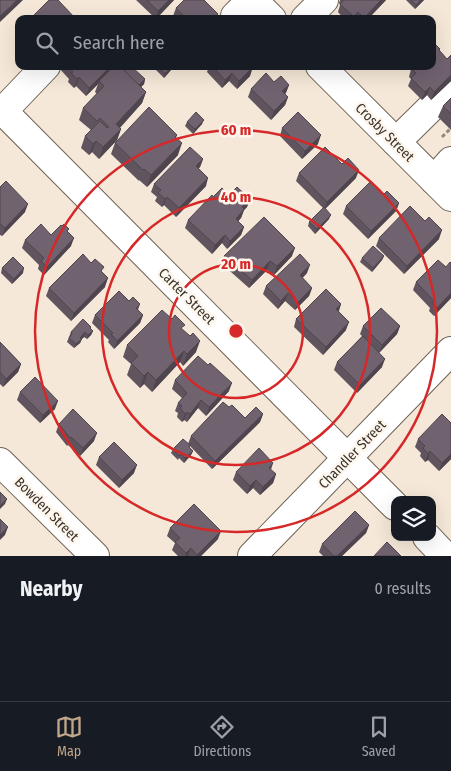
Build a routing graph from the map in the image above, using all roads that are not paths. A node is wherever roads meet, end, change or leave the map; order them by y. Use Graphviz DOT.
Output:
graph roads {
  1 [pos="324,0"];
  2 [pos="249,3"];
  3 [pos="266,15"];
  4 [pos="309,15"];
  5 [pos="42,70"];
  6 [pos="324,70"];
  7 [pos="451,88"];
  8 [pos="1,109"];
  9 [pos="396,142"];
  10 [pos="445,179"];
  11 [pos="451,351"];
  12 [pos="347,458"];
  13 [pos="0,462"];
  14 [pos="391,502"];
  15 [pos="431,541"];
  16 [pos="95,556"];
  17 [pos="252,556"];
  18 [pos="445,556"];
  1 -- 4 [label="street"];
  2 -- 3 [label="street"];
  5 -- 8 [label="street"];
  6 -- 9 [label="street, Crosby Street"];
  7 -- 9 [label="street"];
  8 -- 12 [label="street, Carter Street"];
  9 -- 10 [label="street, Crosby Street"];
  11 -- 12 [label="street, Chandler Street"];
  12 -- 14 [label="street, Carter Street"];
  12 -- 17 [label="street, Chandler Street"];
  13 -- 16 [label="street, Bowden Street"];
  15 -- 18 [label="street"];
}
